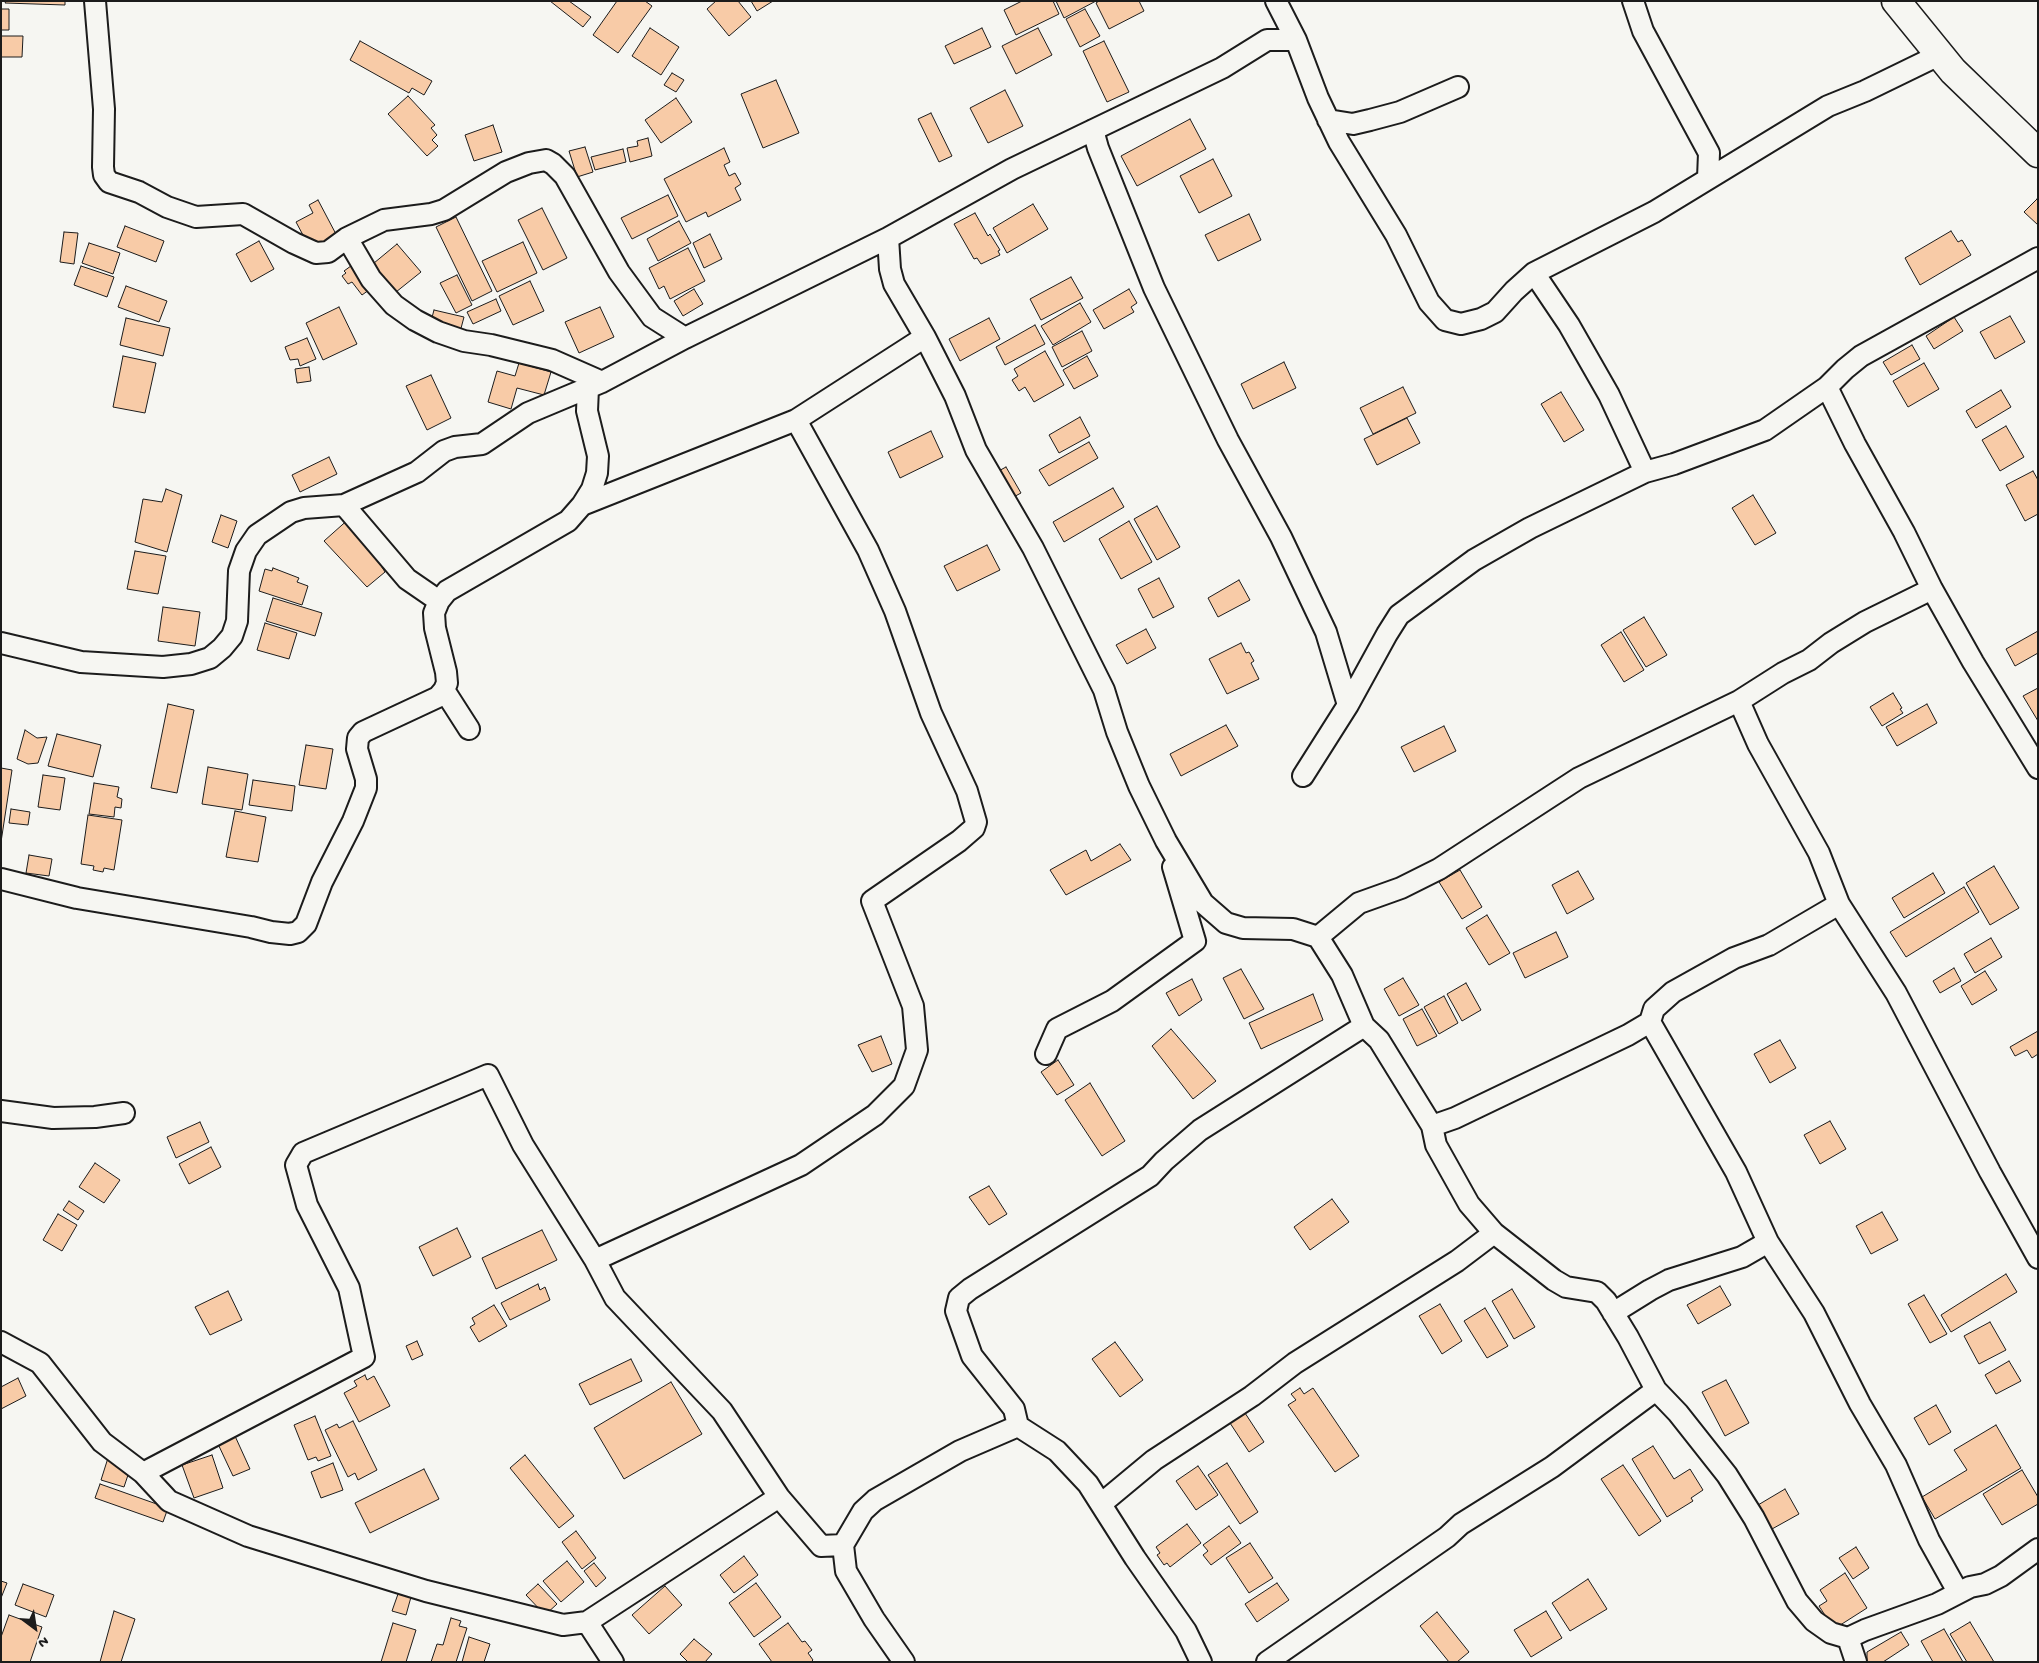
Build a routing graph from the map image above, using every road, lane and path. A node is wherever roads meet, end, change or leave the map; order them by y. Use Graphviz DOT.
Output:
graph roads {
  1 [pos="95,1"];
  2 [pos="1276,1"];
  3 [pos="1633,1"];
  4 [pos="1896,1"];
  5 [pos="1267,40"];
  6 [pos="1296,40"];
  7 [pos="1939,55"];
  8 [pos="1458,87"];
  9 [pos="1328,120"];
  10 [pos="1353,124"];
  11 [pos="1093,130"];
  12 [pos="1339,142"];
  13 [pos="2038,153"];
  14 [pos="1709,154"];
  15 [pos="1736,162"];
  16 [pos="1708,178"];
  17 [pos="347,238"];
  18 [pos="888,238"];
  19 [pos="2038,258"];
  20 [pos="1534,273"];
  21 [pos="925,337"];
  22 [pos="685,338"];
  23 [pos="595,385"];
  24 [pos="1827,387"];
  25 [pos="796,420"];
  26 [pos="1645,472"];
  27 [pos="344,505"];
  28 [pos="582,505"];
  29 [pos="1932,589"];
  30 [pos="439,601"];
  31 [pos="1,643"];
  32 [pos="444,690"];
  33 [pos="1738,701"];
  34 [pos="1348,705"];
  35 [pos="469,729"];
  36 [pos="2031,742"];
  37 [pos="2038,768"];
  38 [pos="1303,776"];
  39 [pos="1166,841"];
  40 [pos="1,878"];
  41 [pos="1839,904"];
  42 [pos="1318,937"];
  43 [pos="1650,1022"];
  44 [pos="1364,1026"];
  45 [pos="1046,1054"];
  46 [pos="1,1111"];
  47 [pos="124,1113"];
  48 [pos="1432,1126"];
  49 [pos="1494,1233"];
  50 [pos="1768,1242"];
  51 [pos="2038,1258"];
  52 [pos="596,1260"];
  53 [pos="1613,1314"];
  54 [pos="1,1342"];
  55 [pos="1656,1390"];
  56 [pos="1018,1426"];
  57 [pos="143,1473"];
  58 [pos="779,1497"];
  59 [pos="1101,1504"];
  60 [pos="843,1545"];
  61 [pos="2038,1550"];
  62 [pos="1958,1592"];
  63 [pos="586,1622"];
  64 [pos="1848,1638"];
  65 [pos="613,1662"];
  66 [pos="904,1662"];
  67 [pos="1201,1662"];
  68 [pos="1267,1662"];
  69 [pos="1856,1662"];
  1 -- 17 [label="street"];
  2 -- 5 [label="street"];
  2 -- 6 [label="street"];
  3 -- 14 [label="street"];
  4 -- 7 [label="street"];
  5 -- 6 [label="street"];
  5 -- 11 [label="street"];
  6 -- 9 [label="street"];
  7 -- 13 [label="street"];
  7 -- 15 [label="street"];
  8 -- 10 [label="street"];
  9 -- 10 [label="street"];
  9 -- 12 [label="street"];
  10 -- 12 [label="street"];
  11 -- 18 [label="street"];
  11 -- 34 [label="street"];
  12 -- 20 [label="street"];
  14 -- 15 [label="street"];
  14 -- 16 [label="street"];
  15 -- 16 [label="street"];
  16 -- 20 [label="street"];
  17 -- 22 [label="street"];
  17 -- 23 [label="street"];
  18 -- 21 [label="street"];
  18 -- 22 [label="street"];
  19 -- 24 [label="street"];
  20 -- 26 [label="street"];
  21 -- 25 [label="street"];
  21 -- 39 [label="street"];
  22 -- 23 [label="street"];
  23 -- 27 [label="street"];
  23 -- 28 [label="street"];
  24 -- 26 [label="street"];
  24 -- 29 [label="street"];
  25 -- 28 [label="street"];
  25 -- 52 [label="street"];
  26 -- 34 [label="street"];
  27 -- 30 [label="street"];
  27 -- 31 [label="street"];
  28 -- 30 [label="street"];
  29 -- 33 [label="street"];
  29 -- 36 [label="street"];
  30 -- 32 [label="street"];
  32 -- 35 [label="street"];
  32 -- 40 [label="street"];
  33 -- 41 [label="street"];
  33 -- 42 [label="street"];
  34 -- 38 [label="street"];
  36 -- 37 [label="street"];
  39 -- 42 [label="street"];
  39 -- 45 [label="street"];
  41 -- 43 [label="street"];
  41 -- 51 [label="street"];
  42 -- 44 [label="street"];
  43 -- 48 [label="street"];
  43 -- 50 [label="street"];
  44 -- 48 [label="street"];
  44 -- 56 [label="street"];
  46 -- 47 [label="street"];
  48 -- 49 [label="street"];
  49 -- 53 [label="street"];
  49 -- 59 [label="street"];
  50 -- 53 [label="street"];
  50 -- 62 [label="street"];
  52 -- 57 [label="street"];
  52 -- 58 [label="street"];
  53 -- 55 [label="street"];
  54 -- 57 [label="street"];
  55 -- 64 [label="street"];
  55 -- 68 [label="street"];
  56 -- 59 [label="street"];
  56 -- 60 [label="street"];
  57 -- 63 [label="street"];
  58 -- 60 [label="street"];
  58 -- 63 [label="street"];
  59 -- 67 [label="street"];
  60 -- 66 [label="street"];
  61 -- 62 [label="street"];
  62 -- 64 [label="street"];
  63 -- 65 [label="street"];
  64 -- 69 [label="street"];
}
